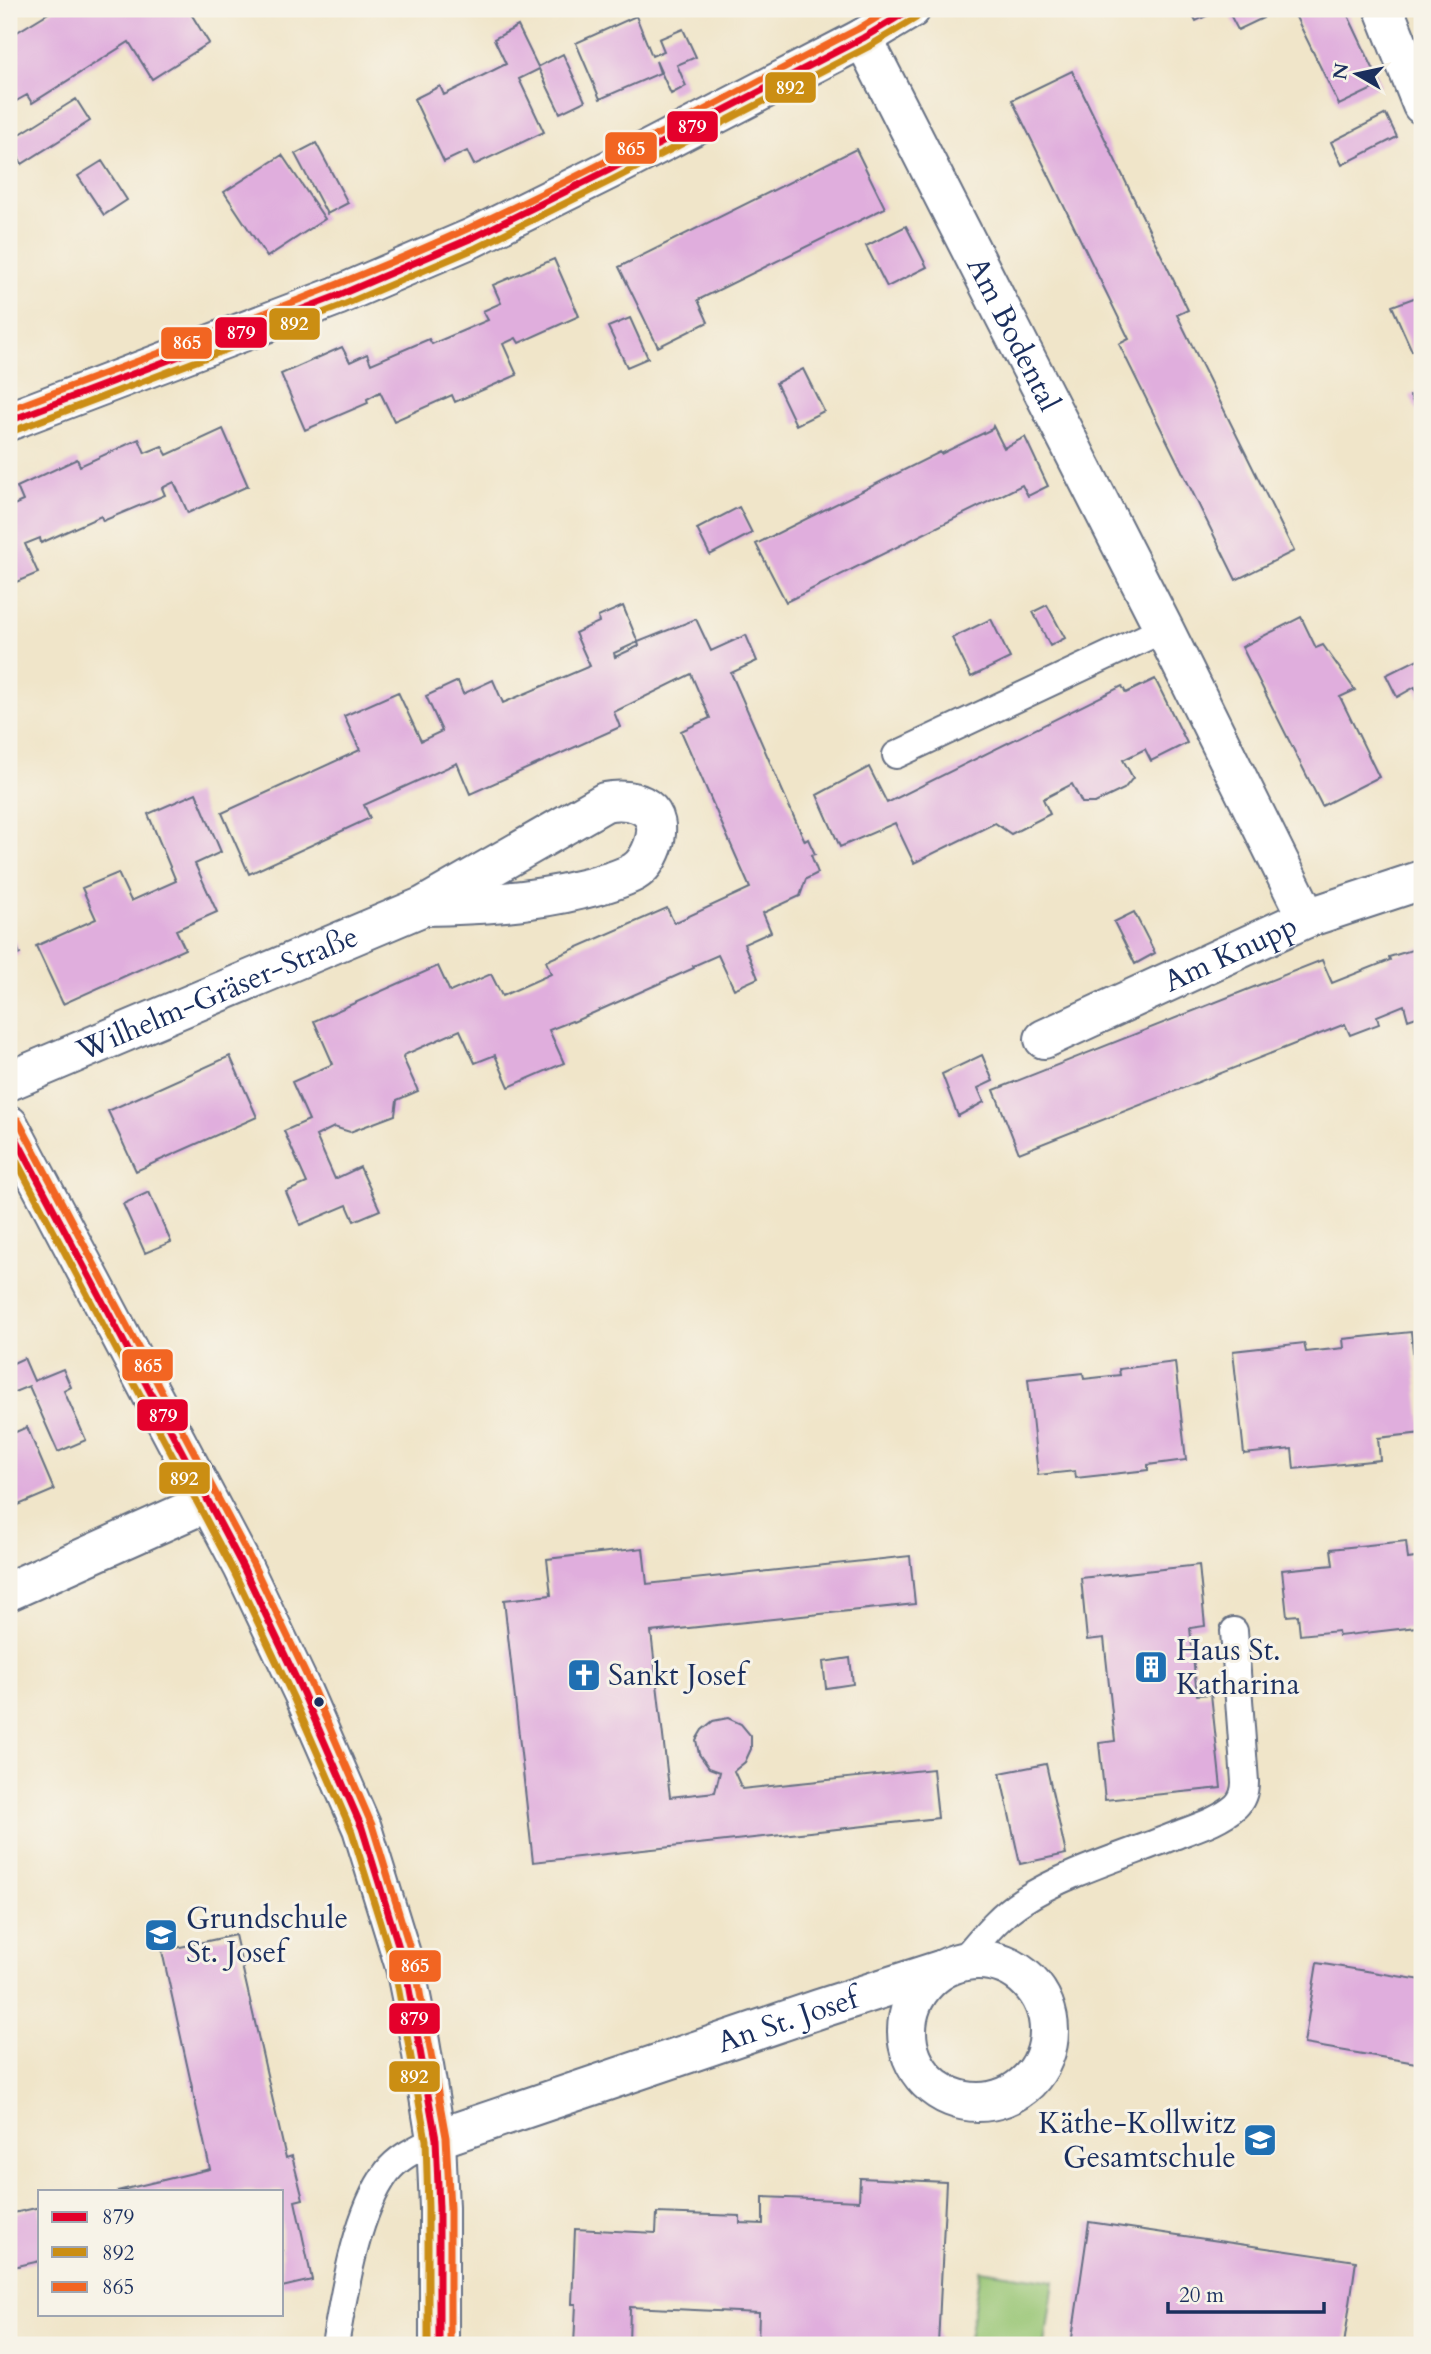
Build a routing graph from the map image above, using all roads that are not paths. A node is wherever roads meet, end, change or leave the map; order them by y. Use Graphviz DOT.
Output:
graph roads {
  1 [pos="911,9"];
  2 [pos="1388,10"];
  3 [pos="863,38"];
  4 [pos="1422,105"];
  5 [pos="9,421"];
  6 [pos="1164,629"];
  7 [pos="896,755"];
  8 [pos="1422,880"];
  9 [pos="424,906"];
  10 [pos="1307,918"];
  11 [pos="1044,1039"];
  12 [pos="9,1081"];
  13 [pos="9,1125"];
  14 [pos="208,1502"];
  15 [pos="9,1591"];
  16 [pos="1234,1631"];
  17 [pos="951,1966"];
  18 [pos="436,2139"];
  19 [pos="334,2345"];
  20 [pos="439,2345"];
  1 -- 3 [label="street"];
  2 -- 4 [label="street"];
  3 -- 5 [label="street"];
  3 -- 6 [label="street, Am Bodental"];
  6 -- 7 [label="lane"];
  6 -- 10 [label="street, Am Bodental"];
  8 -- 10 [label="street, Am Knupp"];
  9 -- 9 [label="street, Wilhelm-Gräser-Straße"];
  9 -- 12 [label="street, Wilhelm-Gräser-Straße"];
  10 -- 11 [label="street, Am Knupp"];
  13 -- 14 [label="street"];
  14 -- 15 [label="street"];
  14 -- 18 [label="street"];
  16 -- 17 [label="lane"];
  17 -- 18 [label="street, An St. Josef"];
  18 -- 19 [label="lane"];
  18 -- 20 [label="street"];
}
